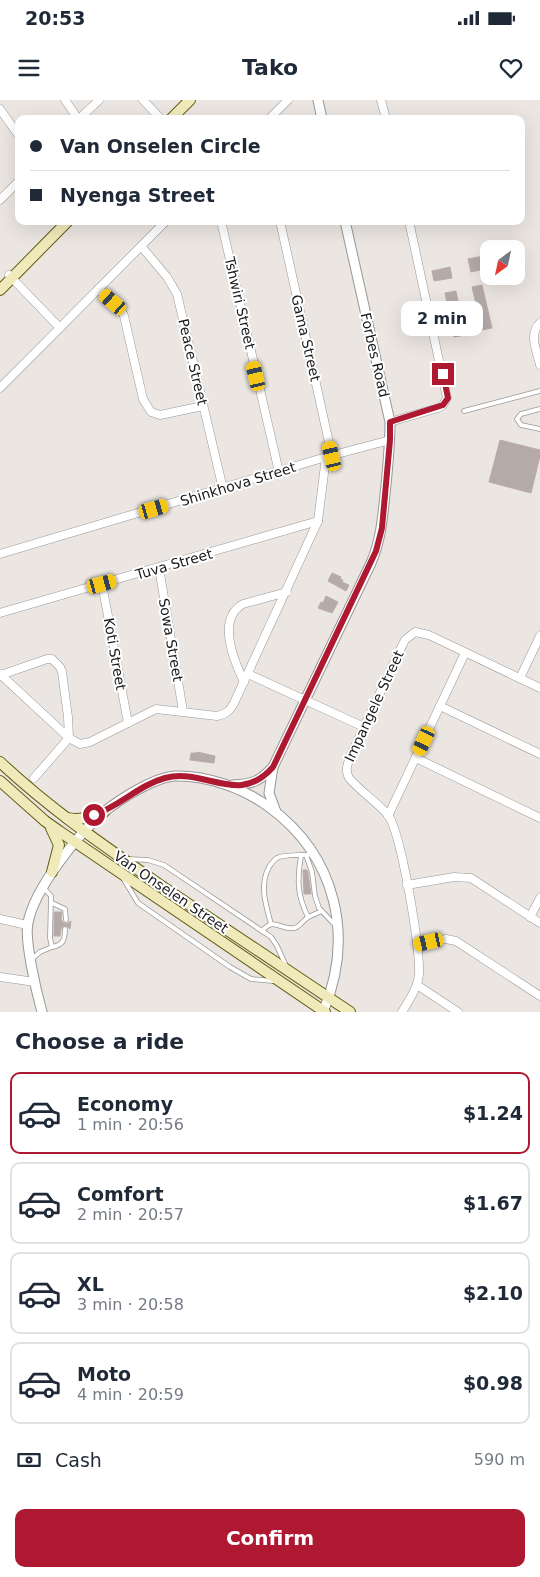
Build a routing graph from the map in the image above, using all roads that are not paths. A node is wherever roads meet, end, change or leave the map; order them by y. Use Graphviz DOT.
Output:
graph roads {
  1 [pos="65,100"];
  2 [pos="99,100"];
  3 [pos="143,100"];
  4 [pos="183,100"];
  5 [pos="190,100"];
  6 [pos="288,100"];
  7 [pos="318,100"];
  8 [pos="381,100"];
  9 [pos="1,115"];
  10 [pos="76,115"];
  11 [pos="83,115"];
  12 [pos="159,115"];
  13 [pos="167,115"];
  14 [pos="175,115"];
  15 [pos="273,115"];
  16 [pos="321,115"];
  17 [pos="385,115"];
  18 [pos="15,131"];
  19 [pos="15,185"];
  20 [pos="0,200"];
  21 [pos="59,225"];
  22 [pos="64,225"];
  23 [pos="162,225"];
  24 [pos="222,225"];
  25 [pos="281,225"];
  26 [pos="346,225"];
  27 [pos="410,225"];
  28 [pos="141,246"];
  29 [pos="10,277"];
  30 [pos="0,284"];
  31 [pos="98,289"];
  32 [pos="0,290"];
  33 [pos="540,323"];
  34 [pos="60,328"];
  35 [pos="540,365"];
  36 [pos="0,388"];
  37 [pos="540,391"];
  38 [pos="203,406"];
  39 [pos="540,409"];
  40 [pos="464,411"];
  41 [pos="390,422"];
  42 [pos="540,430"];
  43 [pos="390,440"];
  44 [pos="329,456"];
  45 [pos="278,472"];
  46 [pos="223,489"];
  47 [pos="318,522"];
  48 [pos="0,554"];
  49 [pos="159,568"];
  50 [pos="102,584"];
  51 [pos="287,592"];
  52 [pos="0,614"];
  53 [pos="540,636"];
  54 [pos="466,653"];
  55 [pos="0,674"];
  56 [pos="246,678"];
  57 [pos="520,678"];
  58 [pos="540,688"];
  59 [pos="304,701"];
  60 [pos="440,706"];
  61 [pos="183,711"];
  62 [pos="128,723"];
  63 [pos="364,728"];
  64 [pos="69,738"];
  65 [pos="540,754"];
  66 [pos="416,758"];
  67 [pos="0,762"];
  68 [pos="273,767"];
  69 [pos="34,778"];
  70 [pos="0,781"];
  71 [pos="229,785"];
  72 [pos="104,812"];
  73 [pos="276,812"];
  74 [pos="388,816"];
  75 [pos="63,817"];
  76 [pos="540,818"];
  77 [pos="45,821"];
  78 [pos="85,833"];
  79 [pos="76,842"];
  80 [pos="310,855"];
  81 [pos="300,856"];
  82 [pos="123,859"];
  83 [pos="52,872"];
  84 [pos="119,872"];
  85 [pos="407,885"];
  86 [pos="44,887"];
  87 [pos="540,898"];
  88 [pos="52,903"];
  89 [pos="322,911"];
  90 [pos="308,917"];
  91 [pos="530,917"];
  92 [pos="0,919"];
  93 [pos="66,920"];
  94 [pos="540,923"];
  95 [pos="271,924"];
  96 [pos="27,925"];
  97 [pos="338,928"];
  98 [pos="65,929"];
  99 [pos="262,931"];
  100 [pos="418,944"];
  101 [pos="52,947"];
  102 [pos="32,960"];
  103 [pos="290,973"];
  104 [pos="0,977"];
  105 [pos="278,981"];
  106 [pos="35,982"];
  107 [pos="417,984"];
  108 [pos="540,996"];
  109 [pos="328,998"];
  110 [pos="42,1012"];
  111 [pos="324,1012"];
  112 [pos="350,1012"];
  113 [pos="402,1012"];
  114 [pos="458,1012"];
  1 -- 10 [label="street"];
  2 -- 11 [label="street"];
  3 -- 12 [label="street"];
  4 -- 13 [label="main road"];
  5 -- 14 [label="main road"];
  6 -- 15 [label="street"];
  7 -- 16 [label="street"];
  8 -- 17 [label="street"];
  9 -- 18 [label="street"];
  19 -- 20 [label="street"];
  21 -- 29 [label="main road"];
  22 -- 29 [label="main road"];
  23 -- 28 [label="street"];
  24 -- 45 [label="street, Tshwiri Street"];
  25 -- 44 [label="street, Gama Street"];
  26 -- 41 [label="street, Forbes Road"];
  27 -- 41 [label="street"];
  28 -- 31 [label="street"];
  28 -- 38 [label="street, Peace Street"];
  29 -- 30 [label="main road"];
  29 -- 32 [label="main road"];
  29 -- 34 [label="street"];
  31 -- 34 [label="street"];
  31 -- 38 [label="street"];
  33 -- 35 [label="street"];
  34 -- 36 [label="street"];
  37 -- 40 [label="lane"];
  38 -- 46 [label="street, Peace Street"];
  39 -- 42 [label="lane"];
  41 -- 43 [label="street, Forbes Road"];
  43 -- 44 [label="street, Shinkhova Street"];
  43 -- 59 [label="street, Forbes Road"];
  44 -- 45 [label="street, Shinkhova Street"];
  44 -- 47 [label="street, Gama Street"];
  45 -- 46 [label="street, Shinkhova Street"];
  46 -- 48 [label="street, Shinkhova Street"];
  47 -- 49 [label="street, Tuva Street"];
  47 -- 51 [label="street, Gama Street"];
  49 -- 50 [label="street, Tuva Street"];
  49 -- 61 [label="street, Sowa Street"];
  50 -- 52 [label="street, Tuva Street"];
  50 -- 62 [label="street, Koti Street"];
  51 -- 56 [label="street, Gama Street"];
  51 -- 56 [label="street"];
  53 -- 57 [label="street"];
  54 -- 57 [label="street, Impangele Street"];
  54 -- 60 [label="street"];
  54 -- 63 [label="street, Impangele Street"];
  55 -- 64 [label="street"];
  55 -- 64 [label="street"];
  56 -- 59 [label="street"];
  56 -- 61 [label="street, Gama Street"];
  57 -- 58 [label="street, Impangele Street"];
  59 -- 63 [label="street"];
  59 -- 68 [label="street, Forbes Road"];
  60 -- 65 [label="street"];
  60 -- 66 [label="street"];
  61 -- 62 [label="street, Gama Street"];
  62 -- 64 [label="street, Gama Street"];
  63 -- 74 [label="street, Impangele Street"];
  64 -- 69 [label="street"];
  66 -- 74 [label="street"];
  66 -- 76 [label="street"];
  67 -- 75 [label="main road, Van Onselen Street"];
  68 -- 71 [label="street, Forbes Road"];
  68 -- 73 [label="street, Forbes Road"];
  70 -- 77 [label="main road, Van Onselen Street"];
  71 -- 72 [label="street"];
  71 -- 73 [label="street"];
  72 -- 75 [label="main road"];
  72 -- 78 [label="street"];
  73 -- 80 [label="street"];
  74 -- 85 [label="street"];
  75 -- 78 [label="main road, Van Onselen Street"];
  77 -- 79 [label="main road, Van Onselen Street"];
  77 -- 83 [label="main road"];
  78 -- 79 [label="street"];
  78 -- 82 [label="main road, Van Onselen Street"];
  79 -- 83 [label="street"];
  79 -- 84 [label="main road, Van Onselen Street"];
  80 -- 81 [label="lane"];
  80 -- 89 [label="lane"];
  80 -- 97 [label="street"];
  81 -- 90 [label="lane"];
  81 -- 95 [label="lane"];
  82 -- 99 [label="lane"];
  82 -- 103 [label="main road, Van Onselen Street"];
  83 -- 86 [label="street"];
  84 -- 105 [label="main road, Van Onselen Street"];
  84 -- 105 [label="lane"];
  85 -- 91 [label="street"];
  85 -- 100 [label="street"];
  86 -- 88 [label="lane"];
  86 -- 96 [label="street"];
  87 -- 91 [label="street"];
  88 -- 93 [label="lane"];
  88 -- 101 [label="lane"];
  89 -- 90 [label="lane"];
  89 -- 97 [label="lane"];
  90 -- 95 [label="lane"];
  91 -- 94 [label="street"];
  92 -- 96 [label="street"];
  95 -- 99 [label="lane"];
  96 -- 102 [label="street"];
  97 -- 109 [label="street"];
  98 -- 101 [label="lane"];
  99 -- 103 [label="lane"];
  100 -- 107 [label="street"];
  100 -- 108 [label="street"];
  101 -- 102 [label="lane"];
  102 -- 106 [label="street"];
  103 -- 109 [label="main road, Van Onselen Street"];
  104 -- 106 [label="street"];
  105 -- 111 [label="main road, Van Onselen Street"];
  106 -- 110 [label="street"];
  107 -- 113 [label="street"];
  107 -- 114 [label="street"];
  109 -- 111 [label="street"];
  109 -- 112 [label="main road, Van Onselen Street"];
}
